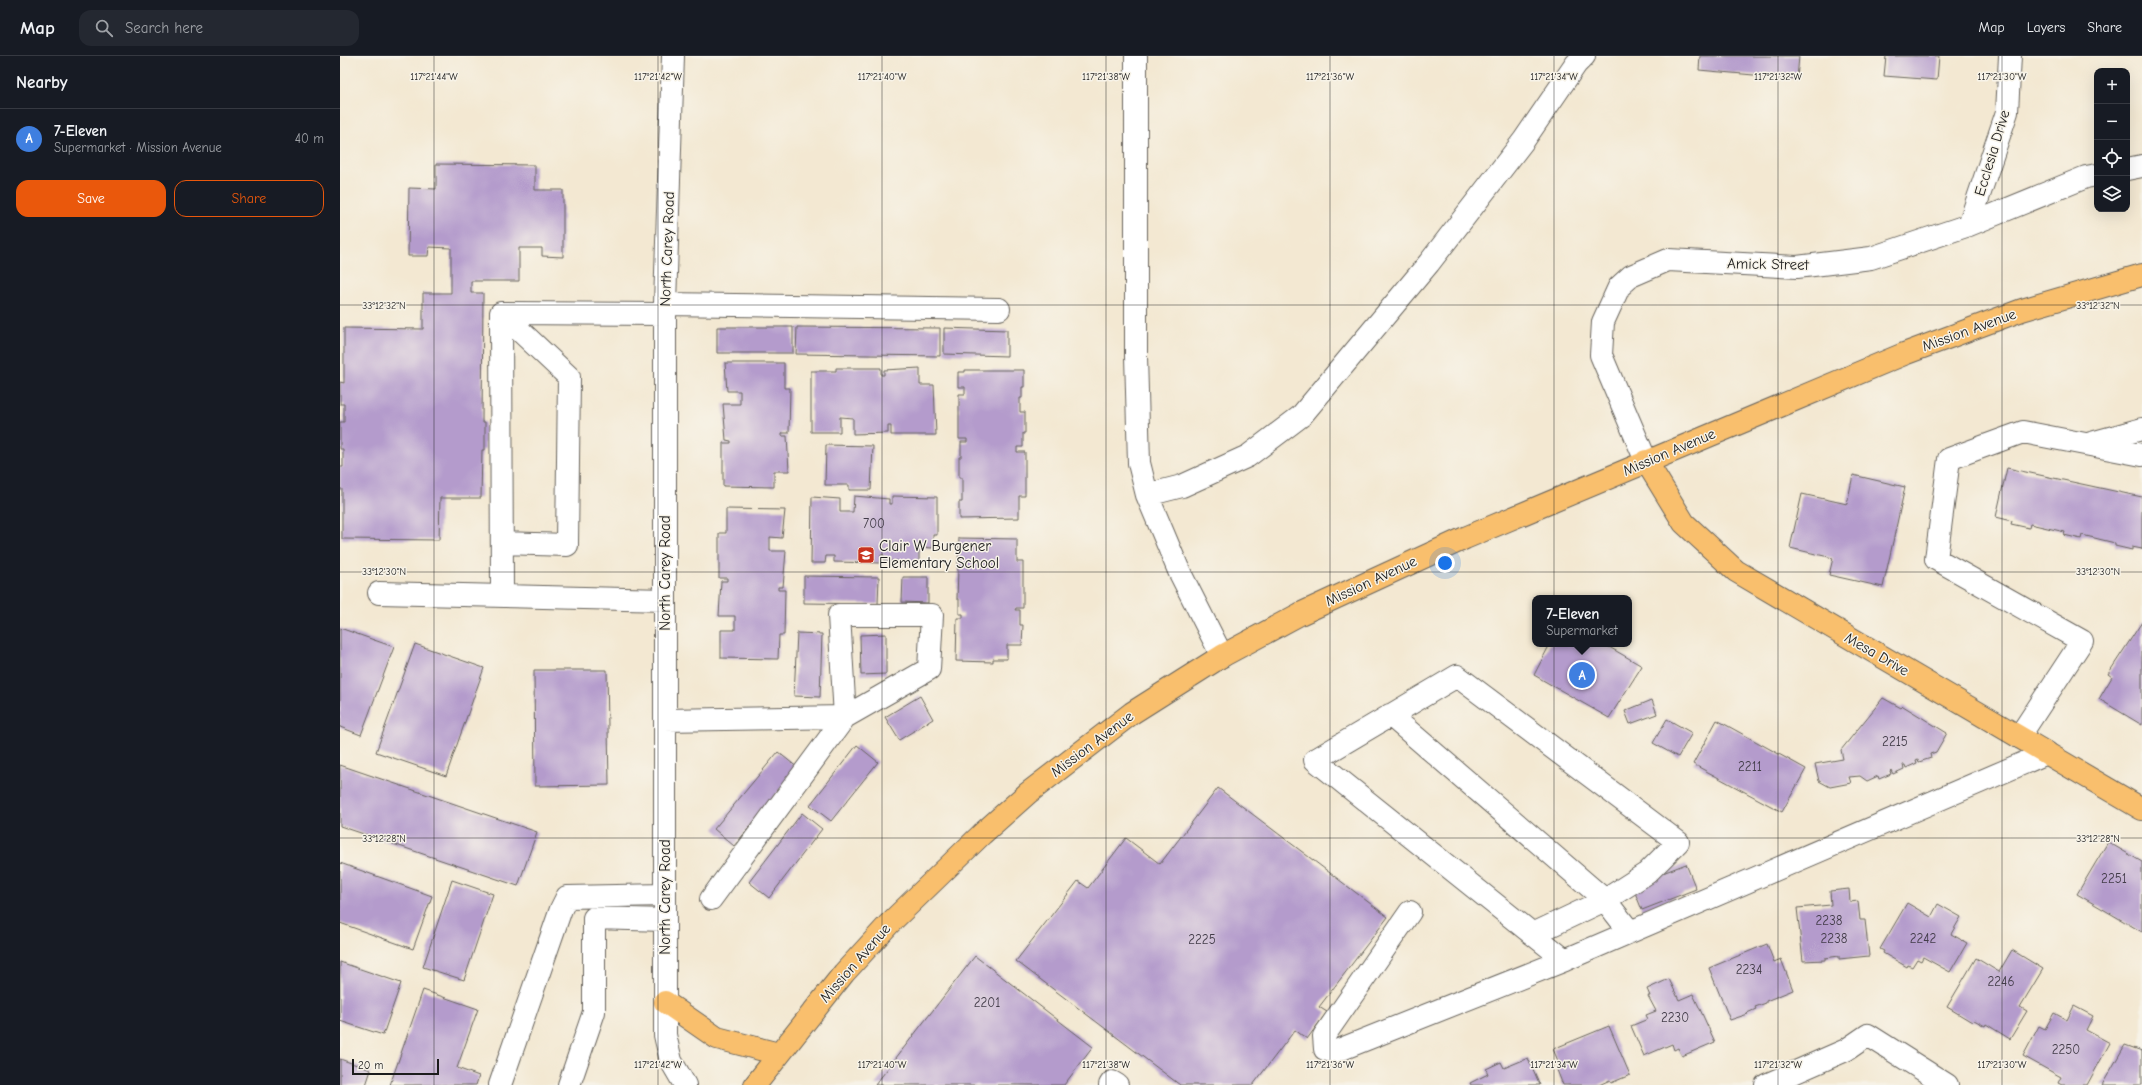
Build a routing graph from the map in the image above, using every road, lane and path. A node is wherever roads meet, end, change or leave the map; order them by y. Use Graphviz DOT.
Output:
graph roads {
  1 [pos="673,56"];
  2 [pos="1136,56"];
  3 [pos="2010,56"];
  4 [pos="1580,60"];
  5 [pos="2142,166"];
  6 [pos="2130,168"];
  7 [pos="2094,176"];
  8 [pos="1970,225"];
  9 [pos="2142,275"];
  10 [pos="665,309"];
  11 [pos="999,309"];
  12 [pos="501,313"];
  13 [pos="2142,429"];
  14 [pos="2088,444"];
  15 [pos="2142,455"];
  16 [pos="1646,461"];
  17 [pos="1147,495"];
  18 [pos="502,543"];
  19 [pos="379,593"];
  20 [pos="502,596"];
  21 [pos="665,600"];
  22 [pos="1222,656"];
  23 [pos="1390,715"];
  24 [pos="845,717"];
  25 [pos="665,720"];
  26 [pos="2019,737"];
  27 [pos="2046,753"];
  28 [pos="2142,809"];
  29 [pos="665,895"];
  30 [pos="711,899"];
  31 [pos="1605,900"];
  32 [pos="561,909"];
  33 [pos="1410,912"];
  34 [pos="594,918"];
  35 [pos="665,920"];
  36 [pos="1630,932"];
  37 [pos="1533,934"];
  38 [pos="1565,960"];
  39 [pos="665,1002"];
  40 [pos="779,1054"];
  41 [pos="500,1085"];
  42 [pos="569,1085"];
  43 [pos="685,1085"];
  44 [pos="755,1085"];
  45 [pos="1110,1085"];
  46 [pos="1116,1085"];
  47 [pos="1766,1085"];
  48 [pos="1948,1085"];
  1 -- 10 [label="street, North Carey Road"];
  2 -- 17 [label="street"];
  3 -- 8 [label="street, Ecclesia Drive"];
  4 -- 17 [label="street"];
  5 -- 6 [label="street"];
  7 -- 8 [label="street, Amick Street"];
  8 -- 16 [label="street, Amick Street"];
  9 -- 16 [label="main road, Mission Avenue"];
  10 -- 11 [label="street"];
  10 -- 12 [label="street"];
  10 -- 21 [label="street, North Carey Road"];
  12 -- 18 [label="street"];
  12 -- 18 [label="street"];
  13 -- 14 [label="street"];
  14 -- 15 [label="street"];
  14 -- 26 [label="street"];
  16 -- 22 [label="main road, Mission Avenue"];
  16 -- 26 [label="main road, Mesa Drive"];
  17 -- 22 [label="street"];
  18 -- 20 [label="street"];
  19 -- 20 [label="street"];
  20 -- 21 [label="street"];
  21 -- 25 [label="street, North Carey Road"];
  22 -- 40 [label="main road, Mission Avenue"];
  23 -- 31 [label="street"];
  23 -- 31 [label="street"];
  23 -- 37 [label="street"];
  24 -- 24 [label="street"];
  24 -- 25 [label="street"];
  24 -- 30 [label="street"];
  25 -- 29 [label="street, North Carey Road"];
  26 -- 27 [label="main road, Mesa Drive"];
  27 -- 28 [label="main road, Mesa Drive"];
  27 -- 36 [label="street"];
  29 -- 32 [label="street"];
  29 -- 35 [label="street, North Carey Road"];
  31 -- 36 [label="street"];
  31 -- 37 [label="street"];
  32 -- 34 [label="street"];
  32 -- 41 [label="street"];
  33 -- 38 [label="street"];
  34 -- 35 [label="street"];
  34 -- 42 [label="street"];
  35 -- 39 [label="street, North Carey Road"];
  36 -- 38 [label="street"];
  37 -- 38 [label="street"];
  39 -- 40 [label="main road"];
  39 -- 43 [label="street, North Carey Road"];
  40 -- 44 [label="main road, Mission Avenue"];
  45 -- 46 [label="street"];
  47 -- 48 [label="street"];
}
